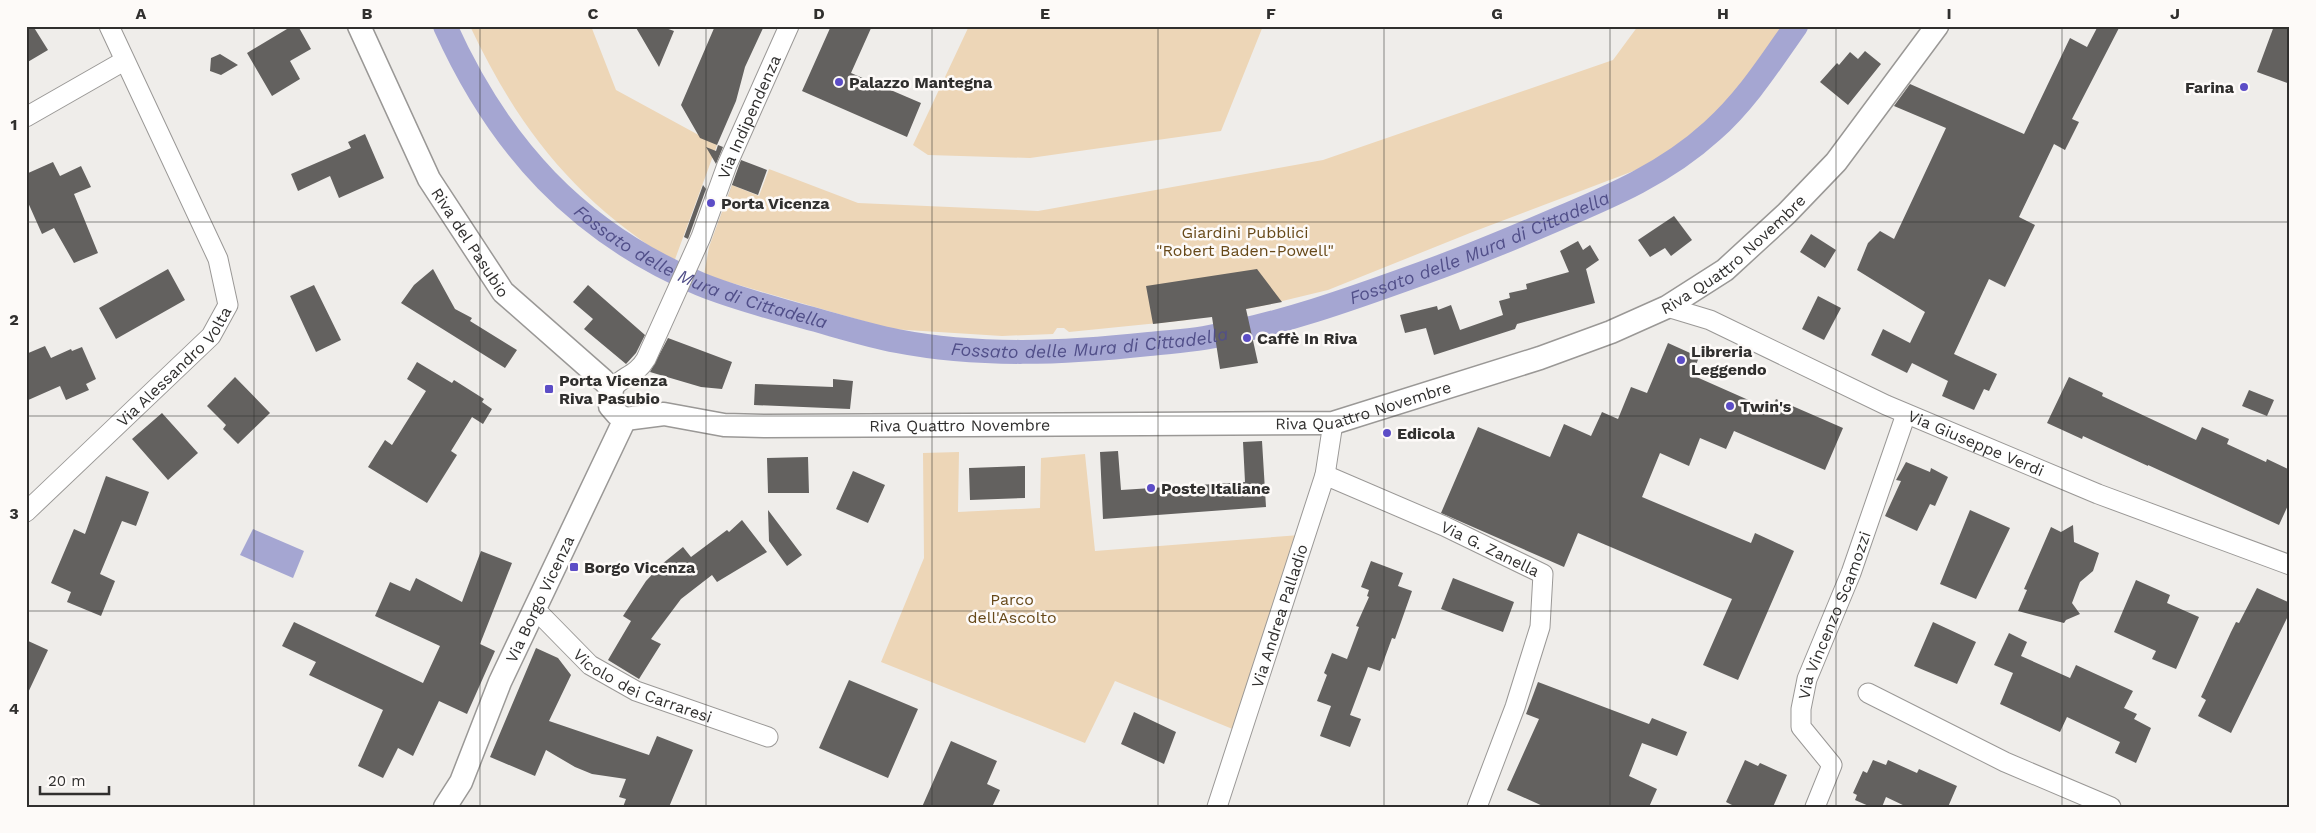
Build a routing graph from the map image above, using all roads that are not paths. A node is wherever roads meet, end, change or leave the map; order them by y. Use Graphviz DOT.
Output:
graph roads {
  1 [pos="109,26"];
  2 [pos="359,26"];
  3 [pos="789,26"];
  4 [pos="1937,26"];
  5 [pos="124,61"];
  6 [pos="26,117"];
  7 [pos="1667,307"];
  8 [pos="612,390"];
  9 [pos="1906,414"];
  10 [pos="625,419"];
  11 [pos="1333,423"];
  12 [pos="1325,475"];
  13 [pos="26,512"];
  14 [pos="2290,565"];
  15 [pos="535,609"];
  16 [pos="1868,693"];
  17 [pos="768,737"];
  18 [pos="461,782"];
  19 [pos="445,807"];
  20 [pos="467,807"];
  21 [pos="1217,807"];
  22 [pos="1477,807"];
  23 [pos="1815,807"];
  24 [pos="2111,807"];
  1 -- 5 [label="street, Via Alessandro Volta"];
  2 -- 8 [label="street, Riva del Pasubio"];
  3 -- 8 [label="street, Via Indipendenza"];
  4 -- 7 [label="street, Riva Quattro Novembre"];
  5 -- 6 [label="street"];
  5 -- 13 [label="street, Via Alessandro Volta"];
  7 -- 9 [label="street, Via Giuseppe Verdi"];
  7 -- 11 [label="street, Riva Quattro Novembre"];
  8 -- 10 [label="street"];
  9 -- 14 [label="street, Via Giuseppe Verdi"];
  9 -- 23 [label="street, Via Vincenzo Scamozzi"];
  10 -- 11 [label="street, Riva Quattro Novembre"];
  10 -- 15 [label="street, Via Borgo Vicenza"];
  11 -- 12 [label="street, Via Andrea Palladio"];
  12 -- 21 [label="street, Via Andrea Palladio"];
  12 -- 22 [label="street, Via G. Zanella"];
  15 -- 17 [label="street, Vicolo dei Carraresi"];
  15 -- 18 [label="street, Via Borgo Vicenza"];
  16 -- 24 [label="street"];
  18 -- 19 [label="street, Via Borgo Vicenza"];
  18 -- 20 [label="street"];
}
